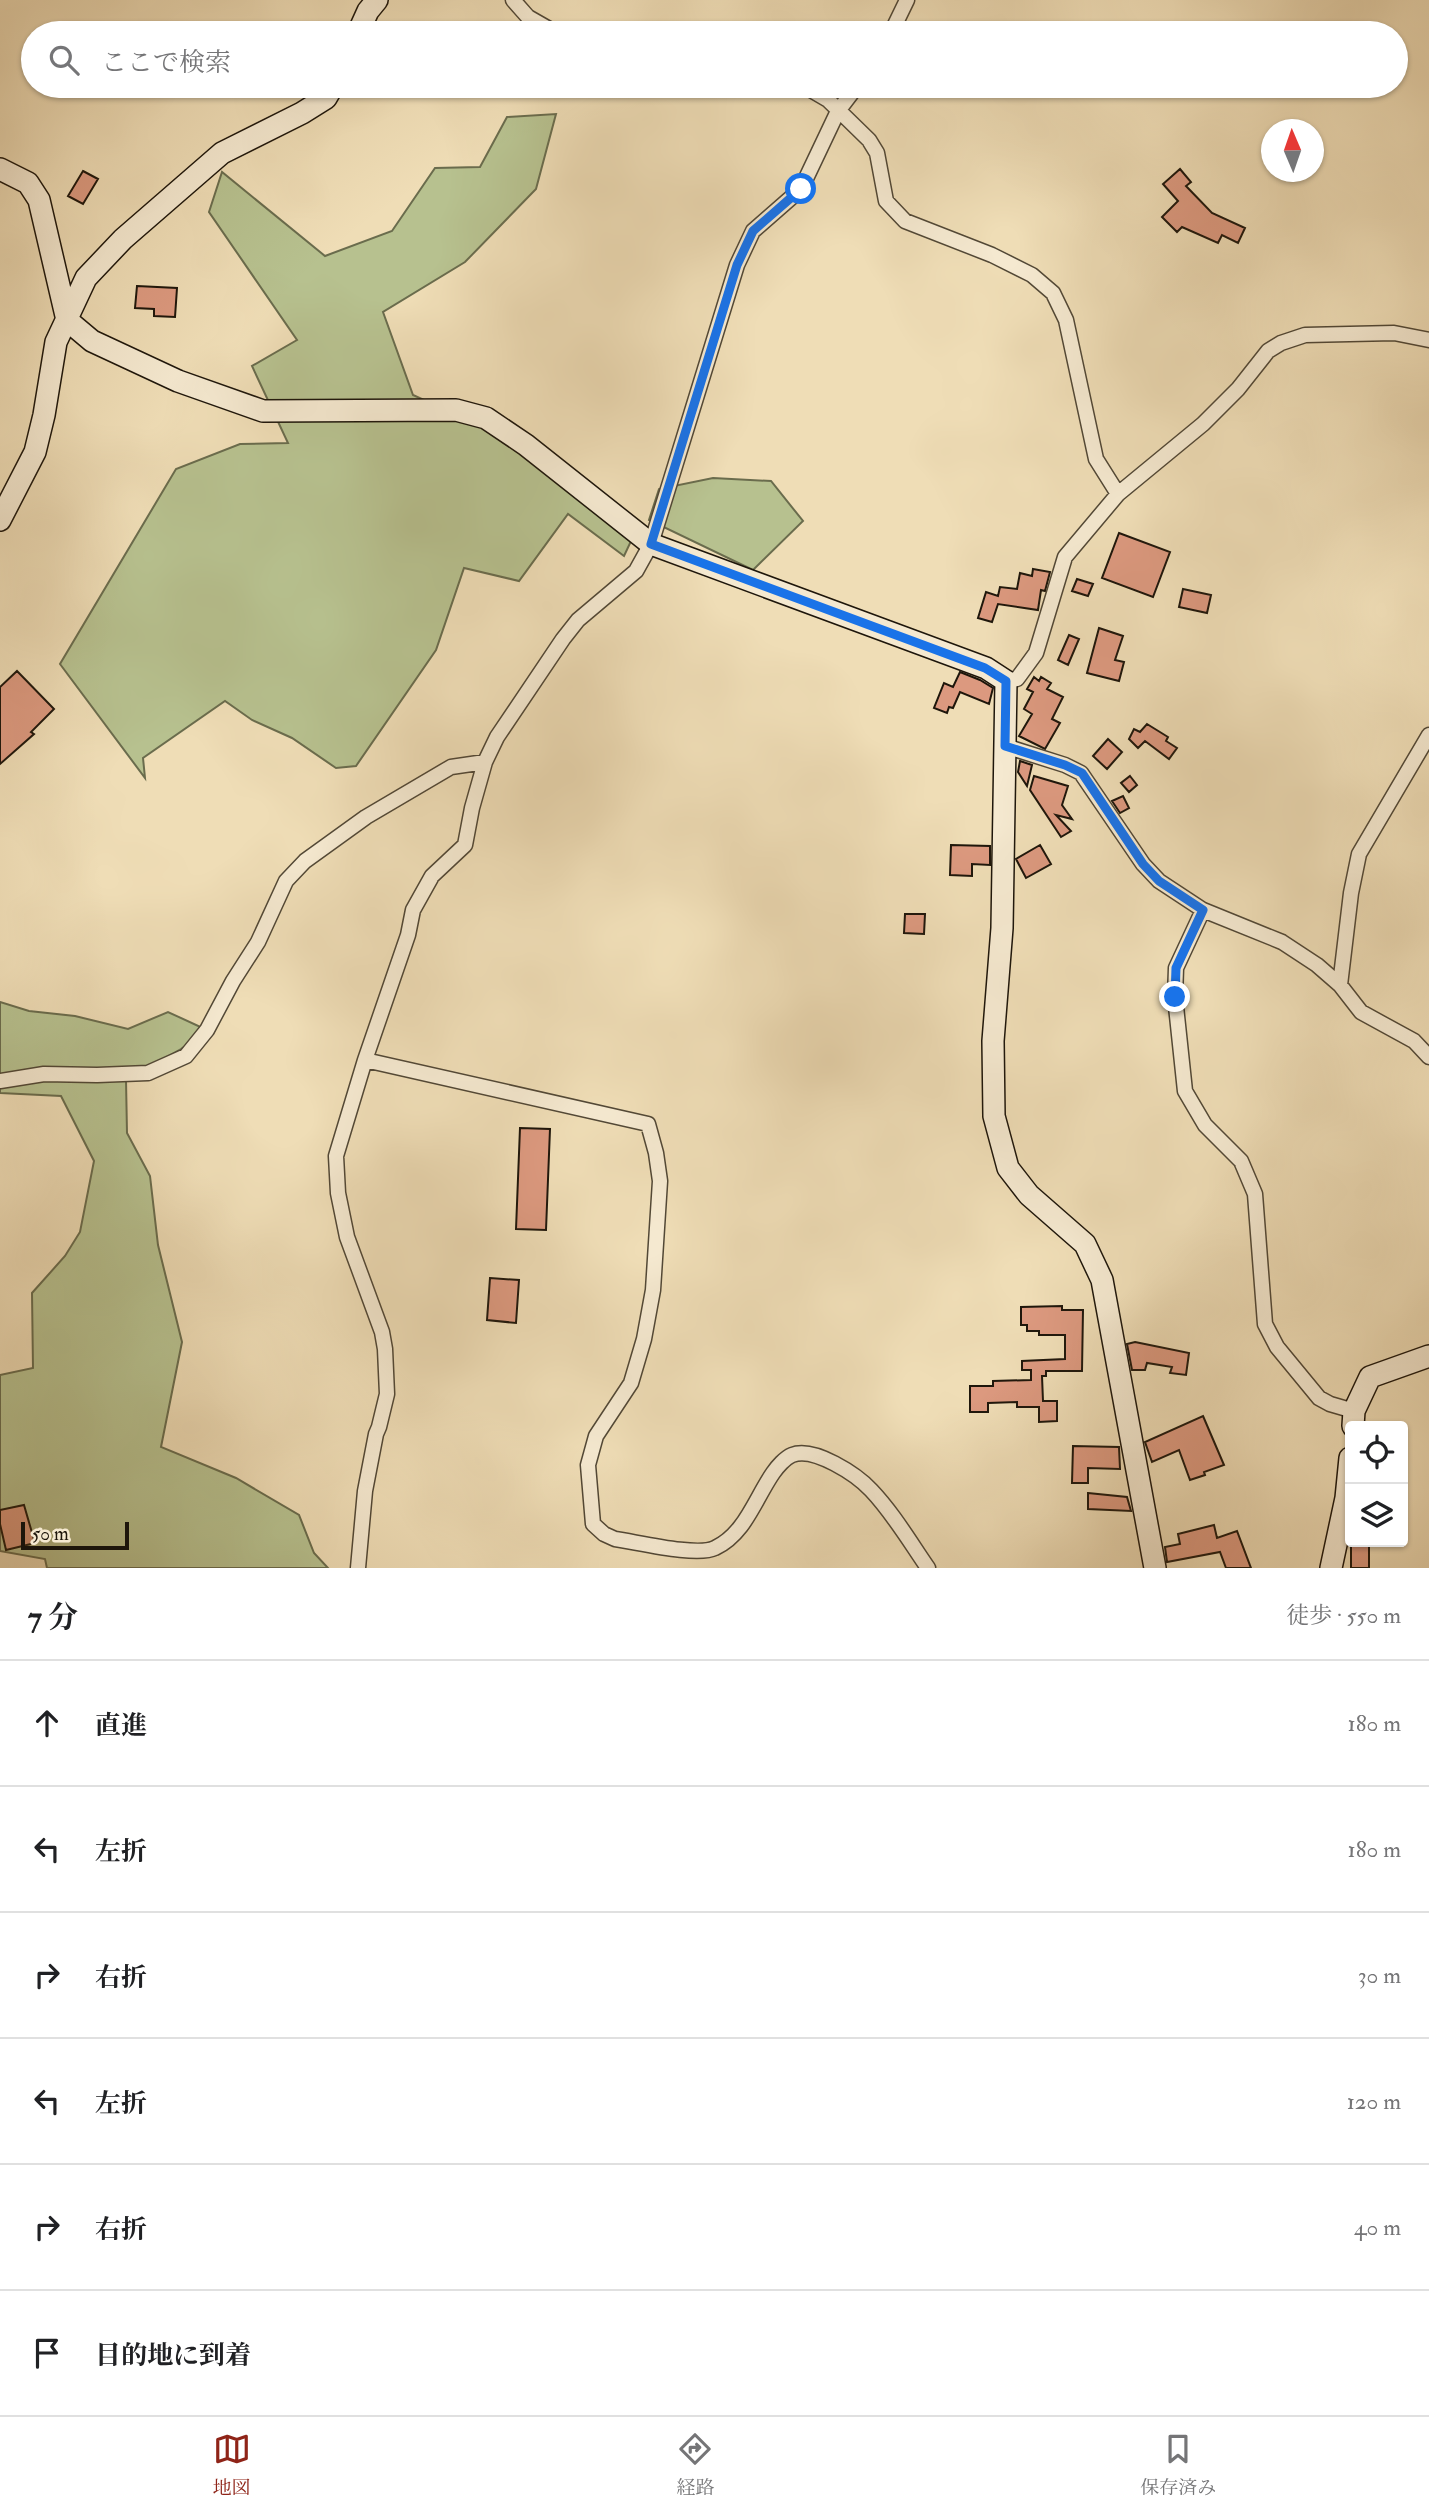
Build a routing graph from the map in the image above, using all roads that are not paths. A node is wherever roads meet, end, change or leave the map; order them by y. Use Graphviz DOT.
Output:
graph roads {
  1 [pos="377,0"];
  2 [pos="513,0"];
  3 [pos="906,0"];
  4 [pos="363,21"];
  5 [pos="535,21"];
  6 [pos="896,21"];
  7 [pos="324,98"];
  8 [pos="825,98"];
  9 [pos="848,98"];
  10 [pos="838,111"];
  11 [pos="0,169"];
  12 [pos="67,320"];
  13 [pos="1429,340"];
  14 [pos="1118,494"];
  15 [pos="0,520"];
  16 [pos="651,544"];
  17 [pos="1006,681"];
  18 [pos="1429,735"];
  19 [pos="1005,746"];
  20 [pos="485,762"];
  21 [pos="1203,910"];
  22 [pos="1340,985"];
  23 [pos="1429,1057"];
  24 [pos="365,1060"];
  25 [pos="0,1081"];
  26 [pos="1429,1356"];
  27 [pos="1354,1419"];
  28 [pos="1347,1484"];
  29 [pos="358,1568"];
  30 [pos="928,1568"];
  31 [pos="1155,1568"];
  32 [pos="1331,1568"];
  1 -- 4 [label="street"];
  2 -- 5 [label="street"];
  3 -- 6 [label="street"];
  7 -- 12 [label="street"];
  8 -- 10 [label="street"];
  9 -- 10 [label="street"];
  10 -- 14 [label="street"];
  10 -- 16 [label="street"];
  11 -- 12 [label="street"];
  12 -- 15 [label="street"];
  12 -- 16 [label="street"];
  13 -- 14 [label="street"];
  14 -- 17 [label="street"];
  16 -- 17 [label="street"];
  16 -- 20 [label="street"];
  17 -- 19 [label="street"];
  18 -- 22 [label="street"];
  19 -- 21 [label="street"];
  19 -- 31 [label="street"];
  20 -- 24 [label="street"];
  20 -- 25 [label="street"];
  21 -- 22 [label="street"];
  21 -- 27 [label="street"];
  22 -- 23 [label="street"];
  24 -- 29 [label="street"];
  24 -- 30 [label="street"];
  26 -- 27 [label="street"];
  28 -- 32 [label="street"];
}
